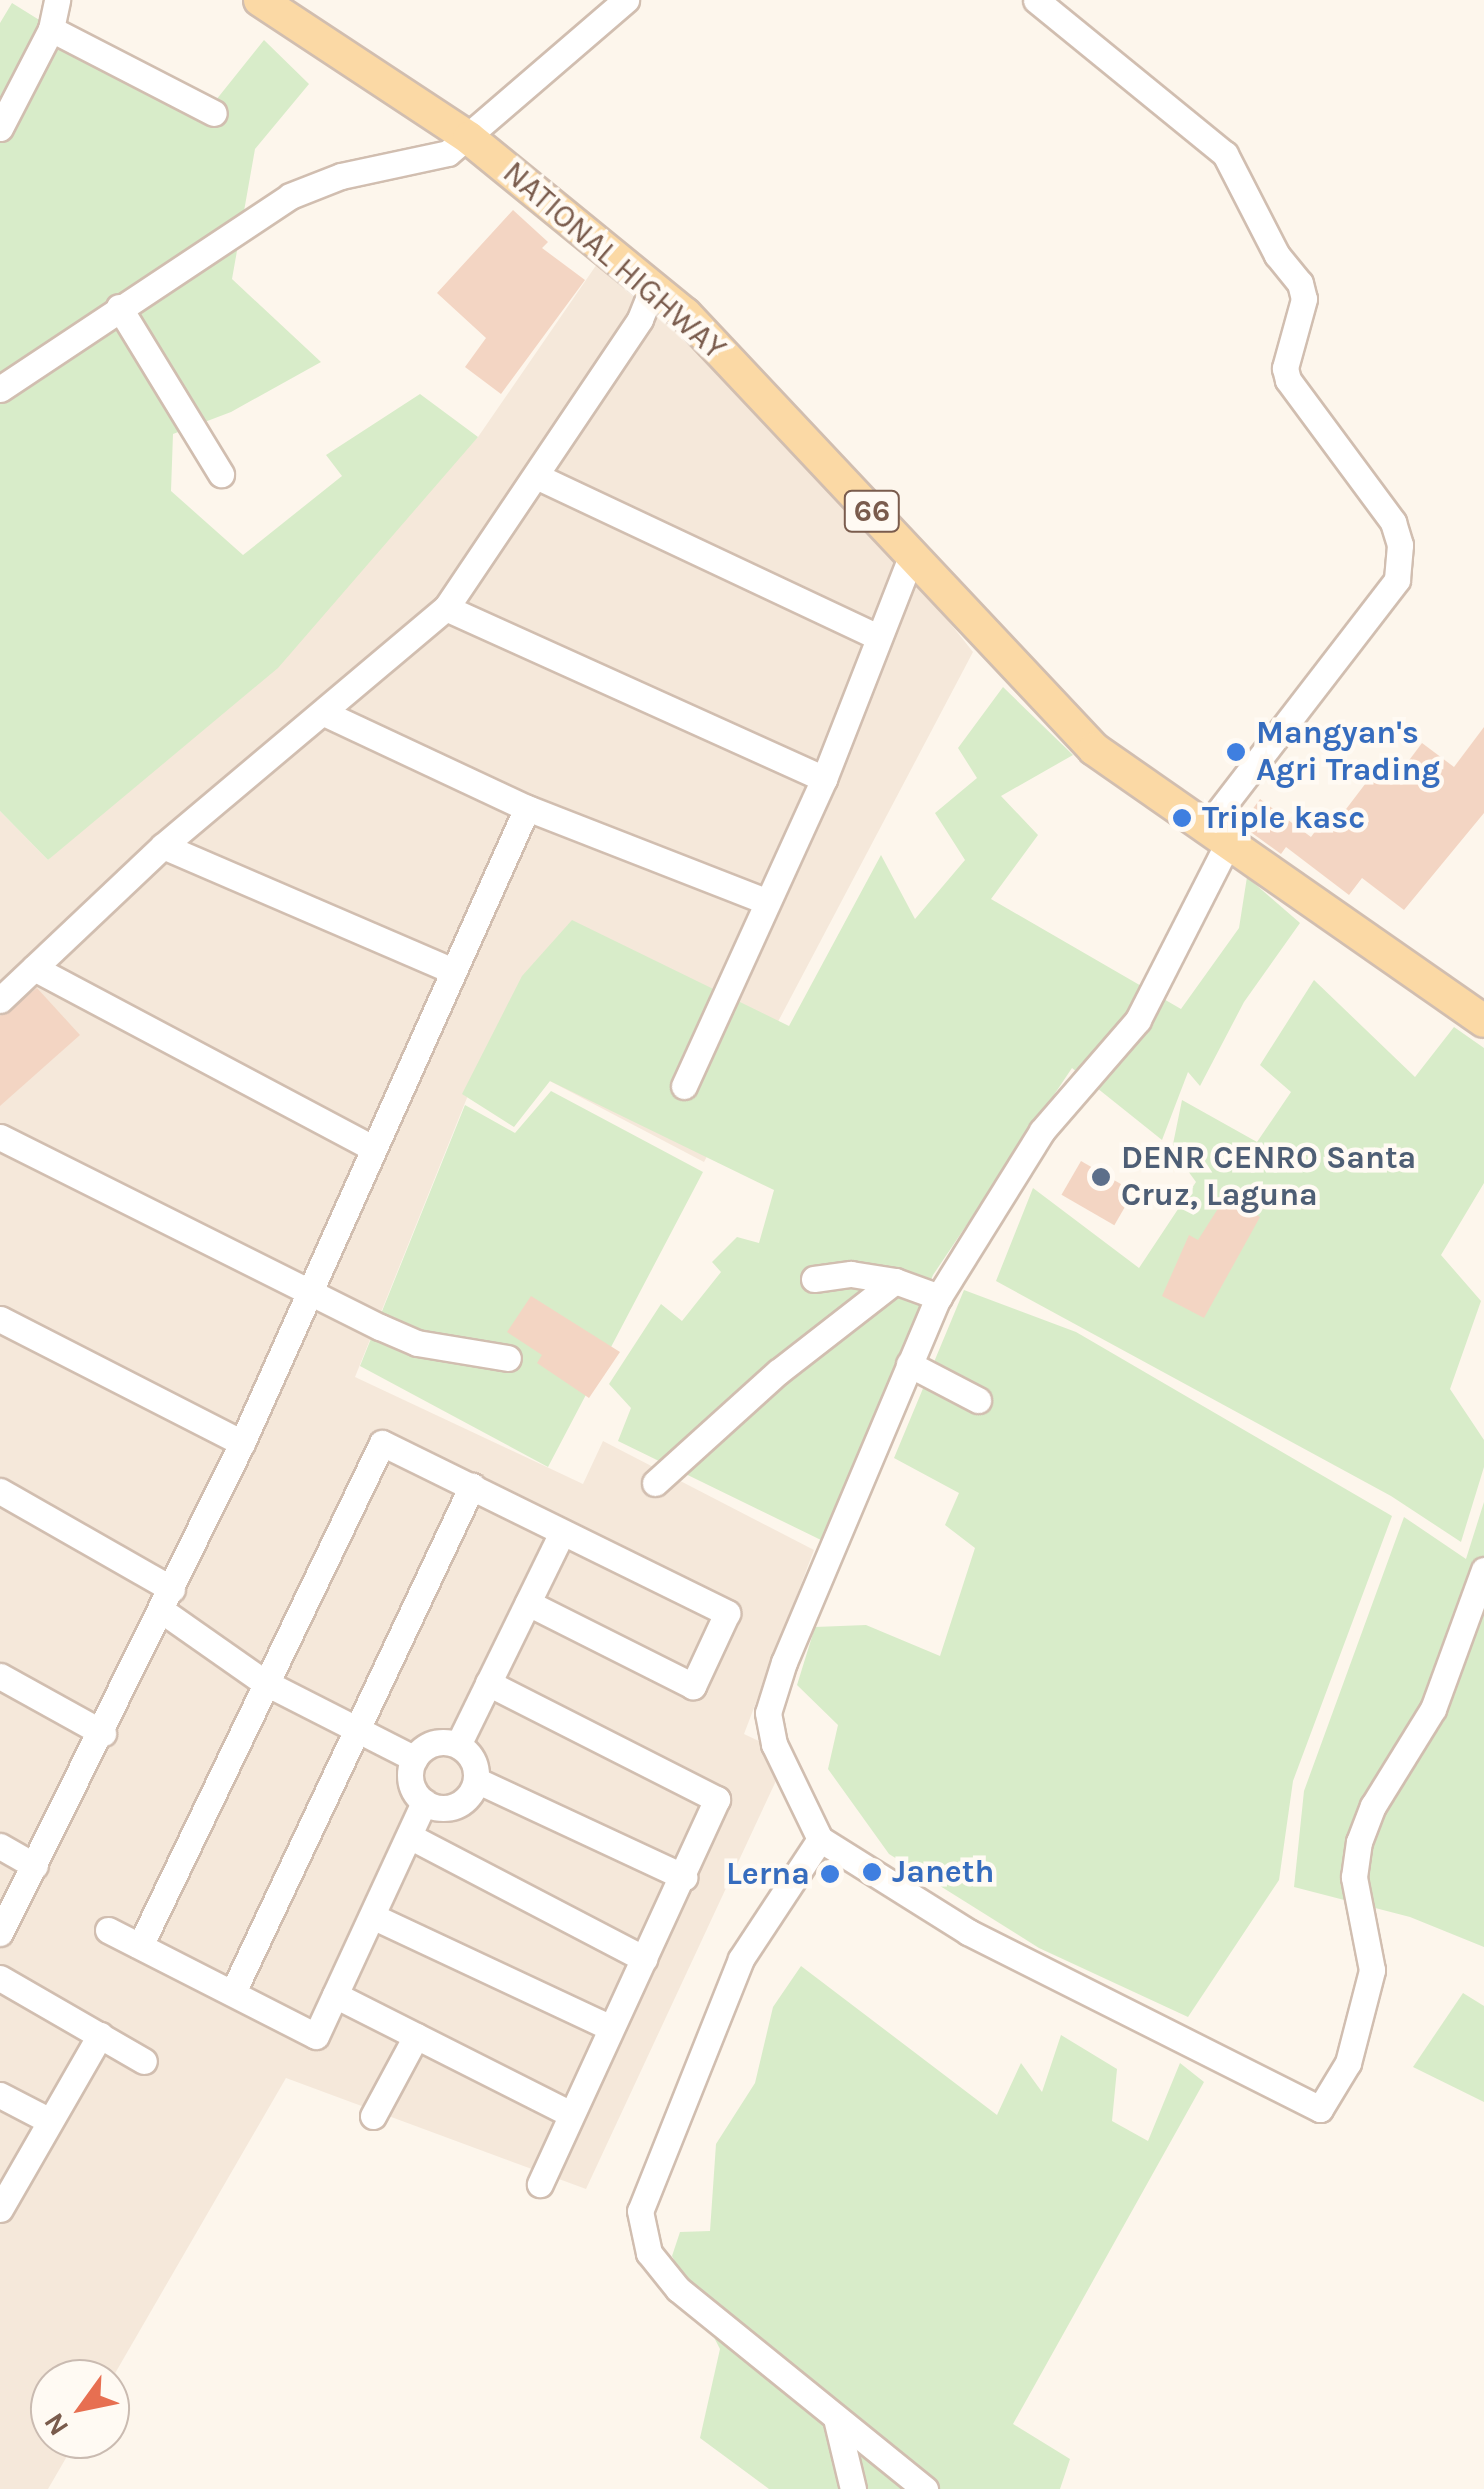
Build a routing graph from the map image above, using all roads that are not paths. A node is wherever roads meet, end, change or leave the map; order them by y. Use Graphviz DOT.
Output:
graph roads {
  1 [pos="58,0"];
  2 [pos="260,0"];
  3 [pos="626,0"];
  4 [pos="1036,0"];
  5 [pos="51,29"];
  6 [pos="214,113"];
  7 [pos="0,128"];
  8 [pos="469,138"];
  9 [pos="653,287"];
  10 [pos="120,306"];
  11 [pos="0,390"];
  12 [pos="221,474"];
  13 [pos="536,476"];
  14 [pos="912,554"];
  15 [pos="446,608"];
  16 [pos="878,637"];
  17 [pos="324,713"];
  18 [pos="824,780"];
  19 [pos="528,808"];
  20 [pos="1217,836"];
  21 [pos="163,846"];
  22 [pos="766,901"];
  23 [pos="34,968"];
  24 [pos="454,972"];
  25 [pos="0,1000"];
  26 [pos="1484,1021"];
  27 [pos="684,1086"];
  28 [pos="0,1137"];
  29 [pos="372,1148"];
  30 [pos="814,1278"];
  31 [pos="895,1281"];
  32 [pos="310,1290"];
  33 [pos="938,1297"];
  34 [pos="0,1320"];
  35 [pos="508,1358"];
  36 [pos="909,1364"];
  37 [pos="978,1400"];
  38 [pos="242,1443"];
  39 [pos="655,1483"];
  40 [pos="472,1486"];
  41 [pos="0,1490"];
  42 [pos="562,1533"];
  43 [pos="1484,1570"];
  44 [pos="166,1600"];
  45 [pos="528,1602"];
  46 [pos="0,1676"];
  47 [pos="264,1682"];
  48 [pos="488,1683"];
  49 [pos="355,1728"];
  50 [pos="103,1733"];
  51 [pos="458,1746"];
  52 [pos="414,1759"];
  53 [pos="476,1780"];
  54 [pos="424,1802"];
  55 [pos="413,1838"];
  56 [pos="820,1838"];
  57 [pos="0,1846"];
  58 [pos="35,1866"];
  59 [pos="684,1877"];
  60 [pos="372,1916"];
  61 [pos="108,1930"];
  62 [pos="0,1933"];
  63 [pos="140,1946"];
  64 [pos="644,1959"];
  65 [pos="0,1978"];
  66 [pos="233,1992"];
  67 [pos="334,1995"];
  68 [pos="609,2027"];
  69 [pos="100,2035"];
  70 [pos="416,2036"];
  71 [pos="144,2061"];
  72 [pos="0,2095"];
  73 [pos="570,2114"];
  74 [pos="373,2116"];
  75 [pos="48,2120"];
  76 [pos="540,2184"];
  77 [pos="0,2209"];
  78 [pos="836,2418"];
  79 [pos="853,2489"];
  80 [pos="925,2489"];
  1 -- 5 [label="street"];
  2 -- 8 [label="main road, NATIONAL HIGHWAY / 66"];
  3 -- 8 [label="street"];
  4 -- 20 [label="street"];
  5 -- 6 [label="street"];
  5 -- 7 [label="street"];
  8 -- 9 [label="main road, NATIONAL HIGHWAY / 66"];
  8 -- 10 [label="street"];
  9 -- 13 [label="street"];
  9 -- 14 [label="main road, NATIONAL HIGHWAY / 66"];
  10 -- 11 [label="street"];
  10 -- 12 [label="street"];
  13 -- 15 [label="street"];
  13 -- 16 [label="street"];
  14 -- 16 [label="street"];
  14 -- 20 [label="main road, NATIONAL HIGHWAY / 66"];
  15 -- 17 [label="street"];
  15 -- 18 [label="street"];
  16 -- 18 [label="street"];
  17 -- 19 [label="street"];
  17 -- 21 [label="street"];
  18 -- 22 [label="street"];
  19 -- 22 [label="street"];
  19 -- 24 [label="street"];
  20 -- 26 [label="main road, NATIONAL HIGHWAY / 66"];
  20 -- 33 [label="street"];
  21 -- 23 [label="street"];
  21 -- 24 [label="street"];
  22 -- 27 [label="street"];
  23 -- 25 [label="street"];
  23 -- 29 [label="street"];
  24 -- 29 [label="street"];
  28 -- 32 [label="street"];
  29 -- 32 [label="street"];
  30 -- 31 [label="street"];
  31 -- 33 [label="street"];
  31 -- 39 [label="street"];
  32 -- 35 [label="street"];
  32 -- 38 [label="street"];
  33 -- 36 [label="street"];
  34 -- 38 [label="street"];
  36 -- 37 [label="street"];
  36 -- 56 [label="street"];
  38 -- 44 [label="street"];
  40 -- 42 [label="street"];
  40 -- 47 [label="street"];
  40 -- 49 [label="street"];
  41 -- 44 [label="street"];
  42 -- 45 [label="street"];
  42 -- 45 [label="street"];
  43 -- 56 [label="street"];
  44 -- 47 [label="street"];
  44 -- 50 [label="street"];
  45 -- 48 [label="street"];
  46 -- 50 [label="street"];
  47 -- 49 [label="street"];
  47 -- 63 [label="street"];
  48 -- 51 [label="street"];
  48 -- 59 [label="street"];
  49 -- 52 [label="street"];
  49 -- 66 [label="street"];
  50 -- 58 [label="street"];
  51 -- 52 [label="street"];
  51 -- 53 [label="street"];
  52 -- 54 [label="street"];
  53 -- 54 [label="street"];
  53 -- 59 [label="street"];
  54 -- 55 [label="street"];
  55 -- 60 [label="street"];
  55 -- 64 [label="street"];
  56 -- 78 [label="street"];
  57 -- 58 [label="street"];
  58 -- 62 [label="street"];
  59 -- 64 [label="street"];
  60 -- 67 [label="street"];
  60 -- 68 [label="street"];
  61 -- 63 [label="street"];
  63 -- 66 [label="street"];
  64 -- 68 [label="street"];
  65 -- 69 [label="street"];
  66 -- 67 [label="street"];
  67 -- 70 [label="street"];
  68 -- 73 [label="street"];
  69 -- 71 [label="street"];
  69 -- 75 [label="street"];
  70 -- 73 [label="street"];
  70 -- 74 [label="street"];
  72 -- 75 [label="street"];
  73 -- 76 [label="street"];
  75 -- 77 [label="street"];
  78 -- 79 [label="street"];
  78 -- 80 [label="street"];
}
